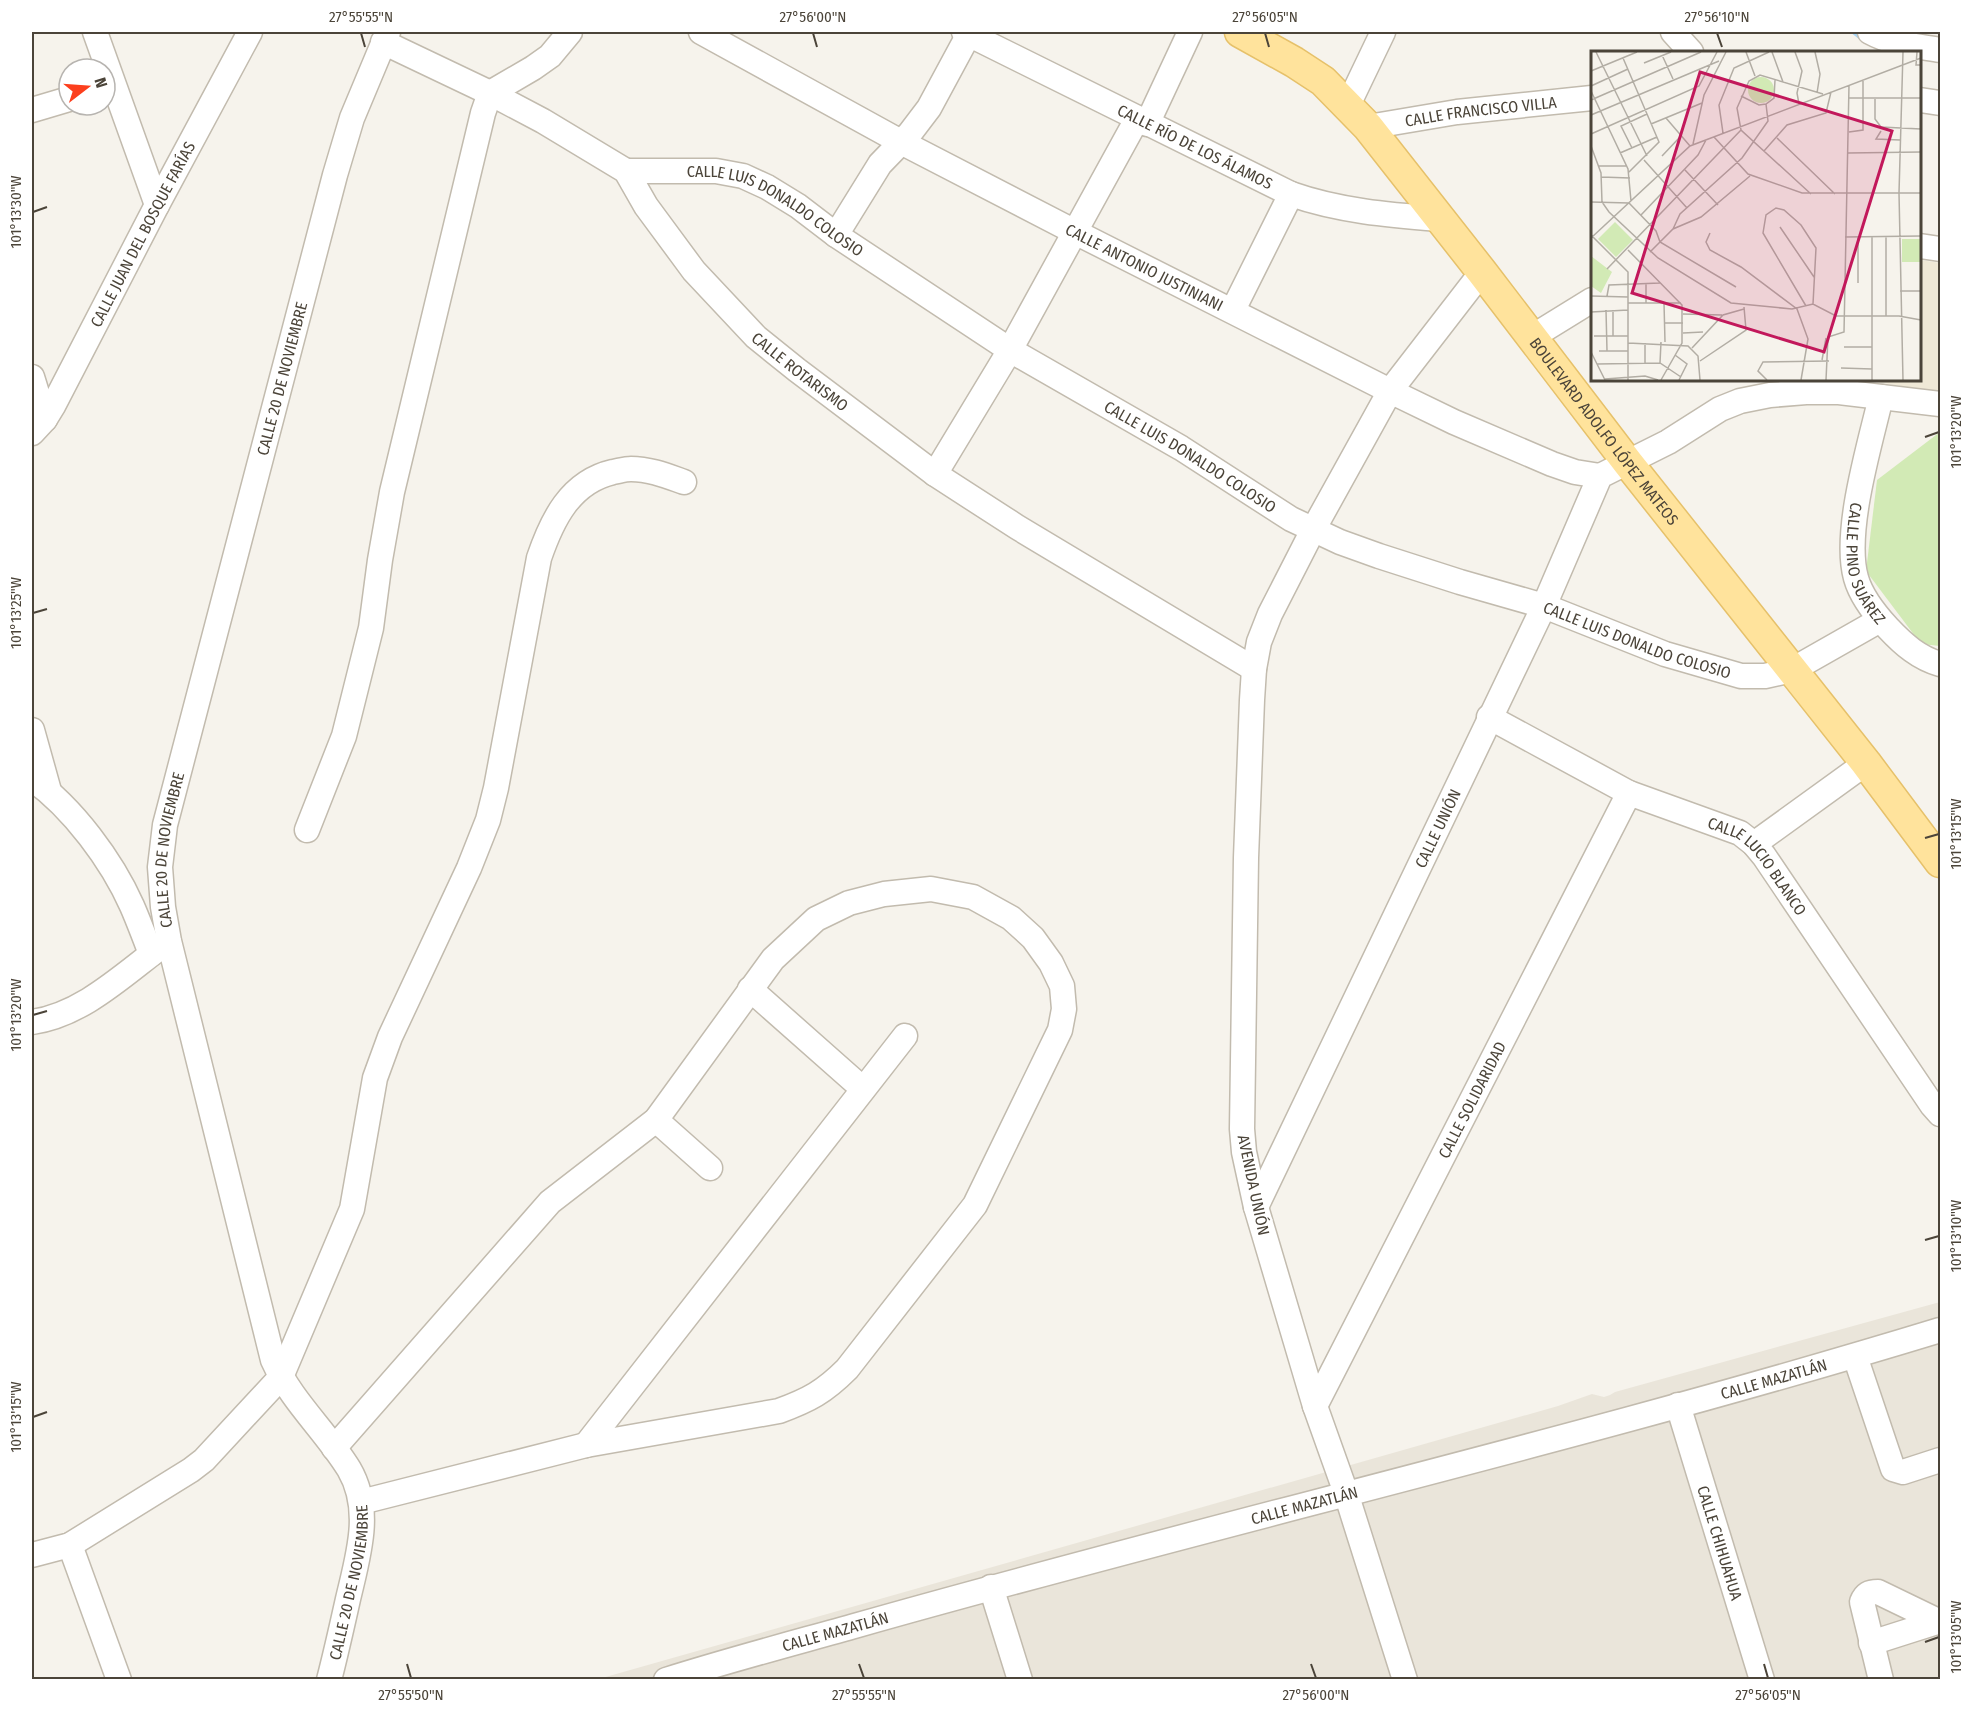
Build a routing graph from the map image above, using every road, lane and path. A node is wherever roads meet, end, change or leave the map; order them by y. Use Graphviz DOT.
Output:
graph roads {
  1 [pos="95,32"];
  2 [pos="250,32"];
  3 [pos="570,32"];
  4 [pos="701,32"];
  5 [pos="968,32"];
  6 [pos="1190,32"];
  7 [pos="1240,32"];
  8 [pos="1383,32"];
  9 [pos="1673,32"];
  10 [pos="1870,32"];
  11 [pos="386,37"];
  12 [pos="1941,50"];
  13 [pos="1689,51"];
  14 [pos="101,57"];
  15 [pos="490,93"];
  16 [pos="1591,98"];
  17 [pos="1921,100"];
  18 [pos="57,103"];
  19 [pos="1941,104"];
  20 [pos="1348,105"];
  21 [pos="117,107"];
  22 [pos="32,110"];
  23 [pos="1142,121"];
  24 [pos="1368,127"];
  25 [pos="901,142"];
  26 [pos="626,171"];
  27 [pos="1291,194"];
  28 [pos="157,205"];
  29 [pos="1440,219"];
  30 [pos="1075,232"];
  31 [pos="836,235"];
  32 [pos="1921,246"];
  33 [pos="1941,249"];
  34 [pos="1482,272"];
  35 [pos="1591,301"];
  36 [pos="1233,310"];
  37 [pos="1532,337"];
  38 [pos="1010,350"];
  39 [pos="32,376"];
  40 [pos="1390,391"];
  41 [pos="1881,397"];
  42 [pos="1941,404"];
  43 [pos="38,426"];
  44 [pos="1628,463"];
  45 [pos="935,474"];
  46 [pos="1600,477"];
  47 [pos="684,482"];
  48 [pos="1313,530"];
  49 [pos="1544,606"];
  50 [pos="1880,620"];
  51 [pos="1941,664"];
  52 [pos="1254,669"];
  53 [pos="1792,670"];
  54 [pos="1489,717"];
  55 [pos="32,730"];
  56 [pos="1866,763"];
  57 [pos="40,785"];
  58 [pos="1629,793"];
  59 [pos="307,830"];
  60 [pos="1754,844"];
  61 [pos="1941,862"];
  62 [pos="160,948"];
  63 [pos="750,989"];
  64 [pos="32,1022"];
  65 [pos="905,1036"];
  66 [pos="863,1089"];
  67 [pos="1941,1114"];
  68 [pos="656,1120"];
  69 [pos="710,1168"];
  70 [pos="1256,1207"];
  71 [pos="1941,1330"];
  72 [pos="1855,1356"];
  73 [pos="281,1377"];
  74 [pos="1678,1405"];
  75 [pos="1315,1407"];
  76 [pos="586,1445"];
  77 [pos="334,1448"];
  78 [pos="1941,1460"];
  79 [pos="1346,1493"];
  80 [pos="362,1502"];
  81 [pos="70,1545"];
  82 [pos="32,1555"];
  83 [pos="992,1587"];
  84 [pos="1940,1622"];
  85 [pos="1871,1643"];
  86 [pos="119,1680"];
  87 [pos="329,1680"];
  88 [pos="666,1680"];
  89 [pos="1020,1680"];
  90 [pos="1406,1680"];
  91 [pos="1762,1680"];
  92 [pos="1881,1680"];
  1 -- 14 [label="street"];
  2 -- 28 [label="street, CALLE JUAN DEL BOSQUE FARÍAS"];
  3 -- 15 [label="street"];
  4 -- 25 [label="street, CALLE ANTONIO JUSTINIANI"];
  5 -- 23 [label="street, CALLE RÍO DE LOS ÁLAMOS"];
  5 -- 25 [label="street"];
  6 -- 23 [label="street"];
  7 -- 20 [label="main road, BOULEVARD ADOLFO LÓPEZ MATEOS"];
  8 -- 20 [label="street"];
  9 -- 13 [label="street"];
  10 -- 12 [label="street"];
  11 -- 15 [label="street, CALLE ROTARISMO"];
  11 -- 62 [label="street, CALLE 20 DE NOVIEMBRE"];
  15 -- 26 [label="street, CALLE ROTARISMO"];
  15 -- 59 [label="street"];
  16 -- 24 [label="street, CALLE FRANCISCO VILLA"];
  17 -- 19 [label="street"];
  18 -- 22 [label="street"];
  20 -- 24 [label="main road, BOULEVARD ADOLFO LÓPEZ MATEOS"];
  21 -- 28 [label="street"];
  23 -- 27 [label="street, CALLE RÍO DE LOS ÁLAMOS"];
  23 -- 30 [label="street"];
  24 -- 29 [label="main road, BOULEVARD ADOLFO LÓPEZ MATEOS"];
  25 -- 30 [label="street, CALLE ANTONIO JUSTINIANI"];
  25 -- 31 [label="street"];
  26 -- 31 [label="street, CALLE LUIS DONALDO COLOSIO"];
  26 -- 45 [label="street, CALLE ROTARISMO"];
  27 -- 29 [label="street, CALLE RÍO DE LOS ÁLAMOS"];
  27 -- 36 [label="street"];
  28 -- 43 [label="street, CALLE JUAN DEL BOSQUE FARÍAS"];
  29 -- 34 [label="main road, BOULEVARD ADOLFO LÓPEZ MATEOS"];
  30 -- 36 [label="street, CALLE ANTONIO JUSTINIANI"];
  30 -- 38 [label="street"];
  31 -- 38 [label="street, CALLE LUIS DONALDO COLOSIO"];
  32 -- 33 [label="street"];
  34 -- 37 [label="main road, BOULEVARD ADOLFO LÓPEZ MATEOS"];
  34 -- 40 [label="street, AVENIDA UNIÓN"];
  35 -- 37 [label="street"];
  36 -- 40 [label="street, CALLE ANTONIO JUSTINIANI"];
  37 -- 44 [label="main road, BOULEVARD ADOLFO LÓPEZ MATEOS"];
  38 -- 45 [label="street"];
  38 -- 48 [label="street, CALLE LUIS DONALDO COLOSIO"];
  39 -- 43 [label="street"];
  40 -- 46 [label="street, CALLE ANTONIO JUSTINIANI"];
  40 -- 48 [label="street, AVENIDA UNIÓN"];
  41 -- 42 [label="street"];
  41 -- 44 [label="street"];
  41 -- 50 [label="street, CALLE PINO SUÁREZ"];
  44 -- 46 [label="street"];
  44 -- 53 [label="main road, BOULEVARD ADOLFO LÓPEZ MATEOS"];
  45 -- 52 [label="street, CALLE ROTARISMO"];
  46 -- 49 [label="street, CALLE UNIÓN"];
  47 -- 73 [label="street"];
  48 -- 49 [label="street, CALLE LUIS DONALDO COLOSIO"];
  48 -- 52 [label="street, AVENIDA UNIÓN"];
  49 -- 53 [label="street, CALLE LUIS DONALDO COLOSIO"];
  49 -- 54 [label="street, CALLE UNIÓN"];
  50 -- 51 [label="street, CALLE PINO SUÁREZ"];
  50 -- 53 [label="street, CALLE LUIS DONALDO COLOSIO"];
  52 -- 70 [label="street, AVENIDA UNIÓN"];
  53 -- 56 [label="main road, BOULEVARD ADOLFO LÓPEZ MATEOS"];
  54 -- 58 [label="street, CALLE LUCIO BLANCO"];
  54 -- 70 [label="street, CALLE UNIÓN"];
  55 -- 57 [label="street"];
  56 -- 60 [label="street"];
  56 -- 61 [label="main road, BOULEVARD ADOLFO LÓPEZ MATEOS"];
  57 -- 62 [label="street"];
  58 -- 60 [label="street, CALLE LUCIO BLANCO"];
  58 -- 75 [label="street, CALLE SOLIDARIDAD"];
  60 -- 67 [label="street, CALLE LUCIO BLANCO"];
  62 -- 64 [label="street"];
  62 -- 73 [label="street, CALLE 20 DE NOVIEMBRE"];
  63 -- 66 [label="street"];
  63 -- 68 [label="street"];
  63 -- 76 [label="street"];
  65 -- 66 [label="street"];
  66 -- 76 [label="street"];
  68 -- 69 [label="street"];
  68 -- 77 [label="street"];
  70 -- 75 [label="street, AVENIDA UNIÓN"];
  71 -- 72 [label="street, CALLE MAZATLÁN"];
  72 -- 74 [label="street, CALLE MAZATLÁN"];
  72 -- 78 [label="street"];
  73 -- 77 [label="street, CALLE 20 DE NOVIEMBRE"];
  73 -- 81 [label="street"];
  74 -- 79 [label="street, CALLE MAZATLÁN"];
  74 -- 91 [label="street, CALLE CHIHUAHUA"];
  75 -- 79 [label="street, AVENIDA UNIÓN"];
  76 -- 80 [label="street"];
  77 -- 80 [label="street, CALLE 20 DE NOVIEMBRE"];
  79 -- 83 [label="street, CALLE MAZATLÁN"];
  79 -- 90 [label="street, AVENIDA UNIÓN"];
  80 -- 87 [label="street, CALLE 20 DE NOVIEMBRE"];
  81 -- 82 [label="street"];
  81 -- 86 [label="street"];
  83 -- 88 [label="street, CALLE MAZATLÁN"];
  83 -- 89 [label="street"];
  84 -- 85 [label="street"];
  84 -- 85 [label="street"];
  85 -- 92 [label="street"];
}
